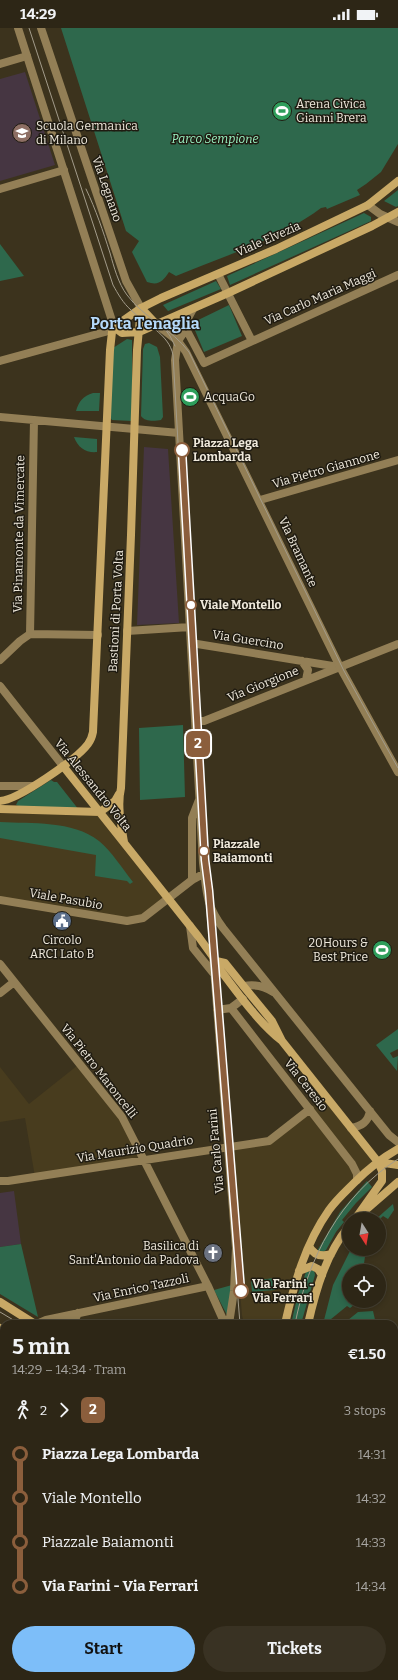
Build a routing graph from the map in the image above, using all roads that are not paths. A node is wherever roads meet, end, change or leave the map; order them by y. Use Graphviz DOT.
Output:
graph roads {
  1 [pos="18,28"];
  2 [pos="41,28"];
  3 [pos="27,56"];
  4 [pos="0,64"];
  5 [pos="64,170"];
  6 [pos="398,181"];
  7 [pos="0,189"];
  8 [pos="368,205"];
  9 [pos="398,212"];
  10 [pos="388,218"];
  11 [pos="398,222"];
  12 [pos="218,274"];
  13 [pos="398,275"];
  14 [pos="228,293"];
  15 [pos="142,308"];
  16 [pos="193,309"];
  17 [pos="157,324"];
  18 [pos="114,327"];
  19 [pos="186,329"];
  20 [pos="139,332"];
  21 [pos="178,341"];
  22 [pos="252,341"];
  23 [pos="0,361"];
  24 [pos="0,417"];
  25 [pos="34,420"];
  26 [pos="108,427"];
  27 [pos="135,429"];
  28 [pos="180,433"];
  29 [pos="398,460"];
  30 [pos="260,500"];
  31 [pos="190,627"];
  32 [pos="127,631"];
  33 [pos="30,634"];
  34 [pos="98,635"];
  35 [pos="191,643"];
  36 [pos="398,644"];
  37 [pos="0,660"];
  38 [pos="302,661"];
  39 [pos="340,667"];
  40 [pos="306,680"];
  41 [pos="0,686"];
  42 [pos="195,721"];
  43 [pos="63,766"];
  44 [pos="398,772"];
  45 [pos="0,786"];
  46 [pos="32,786"];
  47 [pos="119,794"];
  48 [pos="200,798"];
  49 [pos="0,801"];
  50 [pos="0,809"];
  51 [pos="100,812"];
  52 [pos="124,842"];
  53 [pos="205,873"];
  54 [pos="192,880"];
  55 [pos="169,899"];
  56 [pos="0,900"];
  57 [pos="190,926"];
  58 [pos="214,958"];
  59 [pos="0,964"];
  60 [pos="214,975"];
  61 [pos="14,982"];
  62 [pos="244,986"];
  63 [pos="269,988"];
  64 [pos="0,993"];
  65 [pos="251,995"];
  66 [pos="243,999"];
  67 [pos="231,1008"];
  68 [pos="217,1010"];
  69 [pos="282,1042"];
  70 [pos="310,1109"];
  71 [pos="370,1111"];
  72 [pos="351,1128"];
  73 [pos="398,1142"];
  74 [pos="228,1147"];
  75 [pos="398,1149"];
  76 [pos="144,1160"];
  77 [pos="378,1162"];
  78 [pos="398,1165"];
  79 [pos="357,1180"];
  80 [pos="3,1181"];
  81 [pos="398,1182"];
  82 [pos="360,1212"];
  83 [pos="363,1212"];
  84 [pos="342,1237"];
  85 [pos="309,1246"];
  86 [pos="331,1254"];
  87 [pos="299,1271"];
  88 [pos="322,1275"];
  89 [pos="208,1286"];
  90 [pos="0,1302"];
  91 [pos="78,1313"];
  92 [pos="29,1320"];
  93 [pos="47,1320"];
  94 [pos="75,1320"];
  95 [pos="223,1320"];
  96 [pos="230,1320"];
  97 [pos="286,1320"];
  98 [pos="309,1320"];
  1 -- 3 [label="street"];
  2 -- 15 [label="street, Via Legnano"];
  3 -- 4 [label="street"];
  3 -- 5 [label="street"];
  5 -- 7 [label="street"];
  5 -- 18 [label="street"];
  6 -- 8 [label="main road, Viale Elvezia"];
  8 -- 10 [label="street"];
  8 -- 12 [label="main road, Viale Elvezia"];
  9 -- 10 [label="main road"];
  10 -- 11 [label="street"];
  10 -- 14 [label="main road"];
  12 -- 14 [label="street"];
  12 -- 15 [label="main road, Viale Elvezia"];
  13 -- 22 [label="street, Via Carlo Maria Maggi"];
  14 -- 16 [label="main road"];
  14 -- 22 [label="street"];
  15 -- 17 [label="main road, Via Legnano"];
  15 -- 18 [label="main road, Viale Elvezia"];
  15 -- 20 [label="main road, Bastioni di Porta Volta"];
  16 -- 17 [label="main road"];
  16 -- 19 [label="street"];
  17 -- 20 [label="main road"];
  17 -- 21 [label="street, Via Legnano"];
  18 -- 20 [label="main road"];
  18 -- 23 [label="street"];
  18 -- 26 [label="main road, Bastioni di Porta Volta"];
  19 -- 21 [label="street"];
  19 -- 22 [label="street"];
  20 -- 27 [label="main road, Bastioni di Porta Volta"];
  21 -- 28 [label="street"];
  21 -- 30 [label="street, Via Bramante"];
  24 -- 25 [label="street"];
  25 -- 26 [label="street"];
  25 -- 33 [label="street, Via Pinamonte da Vimercate"];
  26 -- 27 [label="street"];
  26 -- 34 [label="main road, Bastioni di Porta Volta"];
  27 -- 28 [label="street"];
  27 -- 32 [label="main road, Bastioni di Porta Volta"];
  28 -- 31 [label="street"];
  29 -- 30 [label="street, Via Pietro Giannone"];
  30 -- 39 [label="street, Via Bramante"];
  31 -- 32 [label="street"];
  31 -- 35 [label="street"];
  32 -- 47 [label="main road, Bastioni di Porta Volta"];
  33 -- 34 [label="street"];
  33 -- 37 [label="street"];
  34 -- 43 [label="main road, Bastioni di Porta Volta"];
  35 -- 38 [label="street, Via Guercino"];
  35 -- 42 [label="street"];
  36 -- 39 [label="street, Via Giorgione"];
  38 -- 39 [label="street, Via Guercino"];
  38 -- 40 [label="street"];
  39 -- 40 [label="street, Via Giorgione"];
  39 -- 44 [label="street, Via Bramante"];
  40 -- 42 [label="street, Via Giorgione"];
  41 -- 43 [label="street, Via Alessandro Volta"];
  42 -- 48 [label="street"];
  43 -- 46 [label="main road, Bastioni di Porta Volta"];
  43 -- 51 [label="main road, Via Alessandro Volta"];
  45 -- 46 [label="street"];
  46 -- 49 [label="main road, Bastioni di Porta Volta"];
  47 -- 51 [label="main road"];
  47 -- 52 [label="main road, Bastioni di Porta Volta"];
  48 -- 53 [label="street"];
  48 -- 54 [label="street"];
  50 -- 51 [label="main road"];
  51 -- 52 [label="main road, Via Alessandro Volta"];
  52 -- 55 [label="main road, Via Alessandro Volta"];
  53 -- 54 [label="street"];
  53 -- 63 [label="street"];
  54 -- 55 [label="street"];
  55 -- 56 [label="street, Viale Pasubio"];
  55 -- 57 [label="main road, Via Alessandro Volta"];
  57 -- 58 [label="main road, Via Alessandro Volta"];
  57 -- 60 [label="street"];
  58 -- 60 [label="street, Via Carlo Farini"];
  58 -- 62 [label="main road, Via Ceresio"];
  58 -- 66 [label="main road, Via Ceresio"];
  59 -- 61 [label="street, Via Pietro Maroncelli"];
  60 -- 68 [label="street, Via Carlo Farini"];
  61 -- 64 [label="street"];
  61 -- 76 [label="street, Via Pietro Maroncelli"];
  62 -- 63 [label="street"];
  62 -- 65 [label="main road, Via Ceresio"];
  63 -- 65 [label="street"];
  63 -- 71 [label="street"];
  65 -- 69 [label="main road, Via Ceresio"];
  66 -- 67 [label="street"];
  66 -- 69 [label="main road, Via Ceresio"];
  67 -- 68 [label="street"];
  67 -- 70 [label="street, Via Ceresio"];
  68 -- 74 [label="street, Via Carlo Farini"];
  69 -- 72 [label="main road, Via Ceresio"];
  70 -- 74 [label="street, Via Maurizio Quadrio"];
  70 -- 79 [label="street, Via Ceresio"];
  71 -- 72 [label="street"];
  71 -- 73 [label="street"];
  72 -- 77 [label="main road, Via Ceresio"];
  74 -- 76 [label="street, Via Maurizio Quadrio"];
  74 -- 96 [label="street, Via Carlo Farini"];
  75 -- 77 [label="main road"];
  76 -- 80 [label="street, Via Maurizio Quadrio"];
  76 -- 89 [label="street, Via Pietro Maroncelli"];
  77 -- 78 [label="main road"];
  77 -- 79 [label="main road"];
  77 -- 82 [label="main road"];
  79 -- 85 [label="main road"];
  81 -- 83 [label="main road"];
  84 -- 86 [label="main road"];
  85 -- 86 [label="main road"];
  85 -- 87 [label="main road"];
  86 -- 88 [label="main road"];
  87 -- 88 [label="main road"];
  87 -- 97 [label="main road"];
  88 -- 98 [label="main road"];
  89 -- 91 [label="street, Via Enrico Tazzoli"];
  89 -- 95 [label="street"];
  90 -- 92 [label="main road"];
  91 -- 93 [label="street, Via Enrico Tazzoli"];
  91 -- 94 [label="street"];
}
